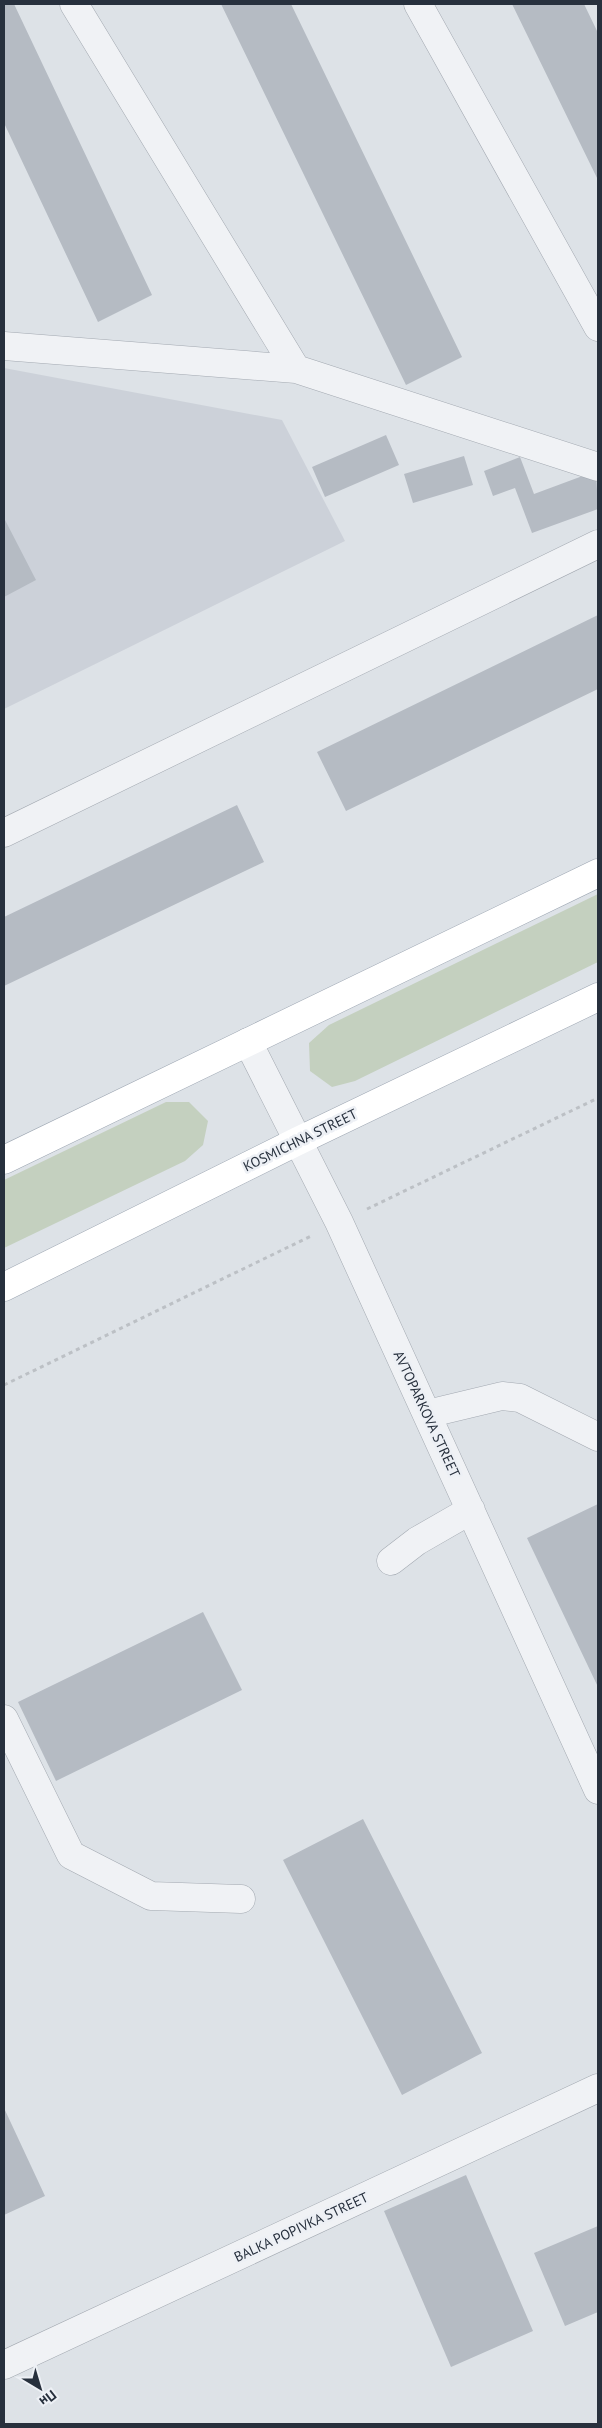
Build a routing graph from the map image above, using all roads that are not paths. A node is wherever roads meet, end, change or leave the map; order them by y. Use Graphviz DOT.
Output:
graph roads {
  1 [pos="74,4"];
  2 [pos="418,4"];
  3 [pos="598,326"];
  4 [pos="4,346"];
  5 [pos="296,369"];
  6 [pos="598,466"];
  7 [pos="598,544"];
  8 [pos="4,832"];
  9 [pos="598,872"];
  10 [pos="598,997"];
  11 [pos="248,1042"];
  12 [pos="298,1141"];
  13 [pos="4,1160"];
  14 [pos="4,1286"];
  15 [pos="427,1414"];
  16 [pos="598,1437"];
  17 [pos="471,1510"];
  18 [pos="392,1561"];
  19 [pos="4,1719"];
  20 [pos="598,1790"];
  21 [pos="241,1899"];
  22 [pos="598,2088"];
  23 [pos="4,2365"];
  1 -- 5 [label="street"];
  2 -- 3 [label="street"];
  4 -- 5 [label="street"];
  5 -- 6 [label="street"];
  7 -- 8 [label="street"];
  9 -- 11 [label="main road"];
  10 -- 12 [label="main road, KOSMICHNA STREET"];
  11 -- 12 [label="street, AVTOPARKOVA STREET"];
  11 -- 13 [label="main road"];
  12 -- 14 [label="main road, KOSMICHNA STREET"];
  12 -- 15 [label="street, AVTOPARKOVA STREET"];
  15 -- 16 [label="street"];
  15 -- 17 [label="street, AVTOPARKOVA STREET"];
  17 -- 18 [label="street"];
  17 -- 20 [label="street, AVTOPARKOVA STREET"];
  19 -- 21 [label="street"];
  22 -- 23 [label="street, BALKA POPIVKA STREET"];
}
